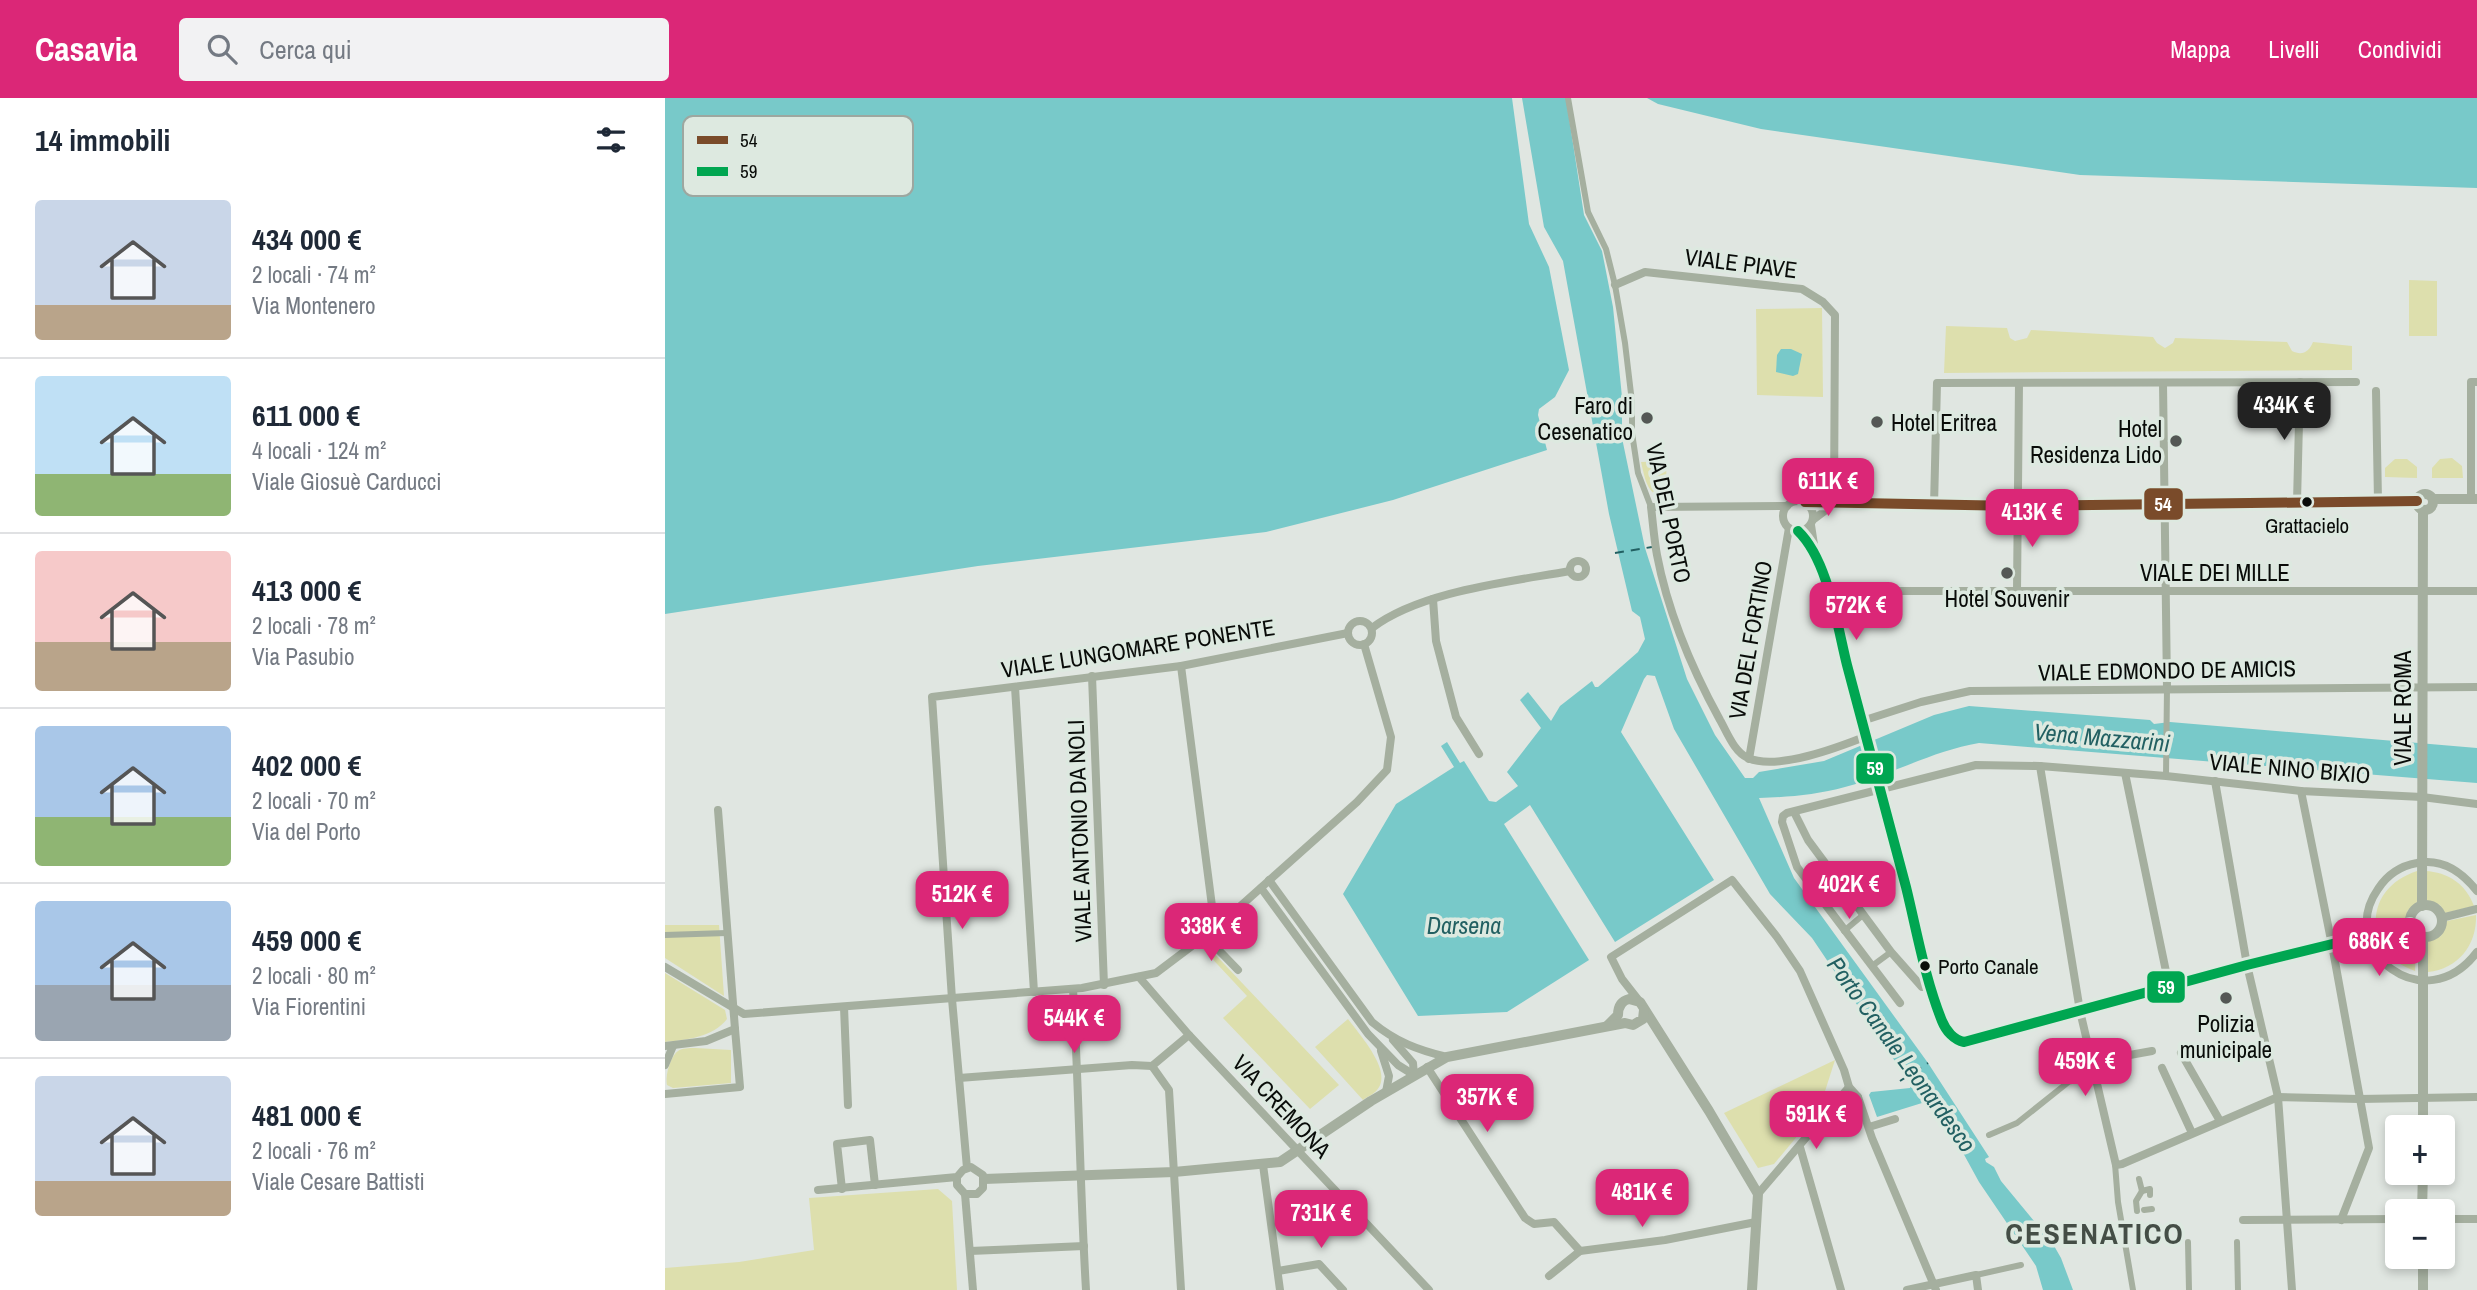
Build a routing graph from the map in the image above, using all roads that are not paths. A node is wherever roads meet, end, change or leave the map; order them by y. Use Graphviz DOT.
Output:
graph roads {
  1 [pos="1568,98"];
  2 [pos="1615,285"];
  3 [pos="2300,382"];
  4 [pos="2356,382"];
  5 [pos="2474,382"];
  6 [pos="2019,383"];
  7 [pos="2163,383"];
  8 [pos="2376,391"];
  9 [pos="2474,499"];
  10 [pos="1805,502"];
  11 [pos="2297,502"];
  12 [pos="2378,502"];
  13 [pos="1834,504"];
  14 [pos="2164,505"];
  15 [pos="1787,506"];
  16 [pos="1934,506"];
  17 [pos="2018,506"];
  18 [pos="2420,506"];
  19 [pos="1651,507"];
  20 [pos="1812,522"];
  21 [pos="1793,530"];
  22 [pos="1816,557"];
  23 [pos="1570,571"];
  24 [pos="1828,591"];
  25 [pos="2165,591"];
  26 [pos="2423,591"];
  27 [pos="2477,591"];
  28 [pos="2017,592"];
  29 [pos="1433,599"];
  30 [pos="1371,628"];
  31 [pos="1348,633"];
  32 [pos="1364,644"];
  33 [pos="1181,666"];
  34 [pos="1092,676"];
  35 [pos="1015,687"];
  36 [pos="2423,687"];
  37 [pos="2477,687"];
  38 [pos="2167,688"];
  39 [pos="1862,721"];
  40 [pos="1867,736"];
  41 [pos="1479,754"];
  42 [pos="1749,759"];
  43 [pos="2040,766"];
  44 [pos="2125,773"];
  45 [pos="2165,773"];
  46 [pos="2215,781"];
  47 [pos="1881,790"];
  48 [pos="2301,790"];
  49 [pos="2423,793"];
  50 [pos="2477,804"];
  51 [pos="718,810"];
  52 [pos="1794,812"];
  53 [pos="2421,862"];
  54 [pos="1269,880"];
  55 [pos="1261,888"];
  56 [pos="2477,891"];
  57 [pos="2422,906"];
  58 [pos="2477,909"];
  59 [pos="1863,915"];
  60 [pos="2441,918"];
  61 [pos="2410,925"];
  62 [pos="1217,927"];
  63 [pos="1844,931"];
  64 [pos="727,933"];
  65 [pos="665,934"];
  66 [pos="1205,936"];
  67 [pos="2369,936"];
  68 [pos="2423,937"];
  69 [pos="2332,945"];
  70 [pos="1891,952"];
  71 [pos="2477,952"];
  72 [pos="2247,965"];
  73 [pos="1872,966"];
  74 [pos="665,967"];
  75 [pos="1237,970"];
  76 [pos="1139,976"];
  77 [pos="1622,979"];
  78 [pos="2422,981"];
  79 [pos="1930,984"];
  80 [pos="1104,985"];
  81 [pos="2169,986"];
  82 [pos="1073,989"];
  83 [pos="1034,992"];
  84 [pos="1350,992"];
  85 [pos="1342,998"];
  86 [pos="953,999"];
  87 [pos="1622,1002"];
  88 [pos="1900,1003"];
  89 [pos="1642,1006"];
  90 [pos="733,1007"];
  91 [pos="844,1007"];
  92 [pos="2080,1011"];
  93 [pos="1626,1021"];
  94 [pos="735,1029"];
  95 [pos="1659,1034"];
  96 [pos="1189,1035"];
  97 [pos="1390,1037"];
  98 [pos="1378,1045"];
  99 [pos="669,1046"];
  100 [pos="2152,1051"];
  101 [pos="2181,1053"];
  102 [pos="1447,1057"];
  103 [pos="2091,1062"];
  104 [pos="665,1065"];
  105 [pos="1153,1066"];
  106 [pos="1427,1067"];
  107 [pos="2162,1068"];
  108 [pos="1078,1069"];
  109 [pos="1414,1075"];
  110 [pos="959,1078"];
  111 [pos="2071,1080"];
  112 [pos="1849,1087"];
  113 [pos="1386,1092"];
  114 [pos="665,1094"];
  115 [pos="2424,1096"];
  116 [pos="1858,1097"];
  117 [pos="2278,1097"];
  118 [pos="2477,1097"];
  119 [pos="2359,1099"];
  120 [pos="848,1105"];
  121 [pos="1835,1105"];
  122 [pos="2423,1115"];
  123 [pos="1895,1119"];
  124 [pos="2220,1121"];
  125 [pos="1869,1127"];
  126 [pos="2192,1133"];
  127 [pos="1989,1135"];
  128 [pos="1800,1147"];
  129 [pos="1298,1152"];
  130 [pos="1262,1164"];
  131 [pos="2116,1165"];
  132 [pos="967,1168"];
  133 [pos="1174,1171"];
  134 [pos="1079,1176"];
  135 [pos="957,1177"];
  136 [pos="984,1179"];
  137 [pos="2139,1180"];
  138 [pos="875,1185"];
  139 [pos="842,1189"];
  140 [pos="818,1190"];
  141 [pos="2142,1191"];
  142 [pos="965,1194"];
  143 [pos="1758,1194"];
  144 [pos="2150,1195"];
  145 [pos="2144,1210"];
  146 [pos="2385,1219"];
  147 [pos="2455,1219"];
  148 [pos="2477,1219"];
  149 [pos="2243,1220"];
  150 [pos="2287,1220"];
  151 [pos="2341,1220"];
  152 [pos="1756,1222"];
  153 [pos="2188,1242"];
  154 [pos="2237,1242"];
  155 [pos="1084,1245"];
  156 [pos="970,1251"];
  157 [pos="1580,1251"];
  158 [pos="2021,1265"];
  159 [pos="2423,1269"];
  160 [pos="1278,1270"];
  161 [pos="1976,1275"];
  162 [pos="1549,1276"];
  163 [pos="1935,1287"];
  164 [pos="972,1290"];
  165 [pos="1086,1290"];
  166 [pos="1181,1290"];
  167 [pos="1280,1290"];
  168 [pos="1343,1290"];
  169 [pos="1429,1290"];
  170 [pos="1752,1290"];
  171 [pos="1841,1290"];
  172 [pos="1907,1290"];
  173 [pos="1978,1290"];
  174 [pos="2133,1290"];
  175 [pos="2189,1290"];
  176 [pos="2238,1290"];
  177 [pos="2292,1290"];
  178 [pos="2423,1290"];
  1 -- 2 [label="street, VIA DEL PORTO"];
  2 -- 13 [label="street, VIALE PIAVE"];
  2 -- 19 [label="street, VIA DEL PORTO"];
  3 -- 4 [label="street"];
  3 -- 7 [label="street"];
  3 -- 11 [label="street"];
  5 -- 9 [label="street"];
  6 -- 7 [label="street"];
  6 -- 16 [label="street"];
  6 -- 17 [label="street"];
  7 -- 14 [label="street"];
  8 -- 12 [label="street"];
  9 -- 18 [label="street"];
  10 -- 13 [label="street"];
  10 -- 15 [label="street"];
  10 -- 20 [label="street"];
  11 -- 12 [label="street"];
  11 -- 14 [label="street"];
  12 -- 18 [label="street"];
  13 -- 16 [label="street"];
  13 -- 20 [label="street"];
  14 -- 17 [label="street"];
  14 -- 25 [label="street"];
  15 -- 19 [label="street"];
  15 -- 21 [label="street"];
  16 -- 17 [label="street"];
  17 -- 28 [label="street"];
  18 -- 26 [label="street, VIALE ROMA"];
  19 -- 42 [label="street, VIA DEL PORTO"];
  20 -- 21 [label="street"];
  20 -- 22 [label="street"];
  21 -- 22 [label="street"];
  21 -- 42 [label="street, VIA DEL FORTINO"];
  22 -- 24 [label="street"];
  23 -- 29 [label="street, VIALE LUNGOMARE PONENTE"];
  24 -- 28 [label="street, VIALE DEI MILLE"];
  24 -- 39 [label="street"];
  25 -- 26 [label="street, VIALE DEI MILLE"];
  25 -- 28 [label="street, VIALE DEI MILLE"];
  25 -- 38 [label="street"];
  26 -- 27 [label="street, VIALE DEI MILLE"];
  26 -- 36 [label="street, VIALE ROMA"];
  29 -- 30 [label="street, VIALE LUNGOMARE PONENTE"];
  29 -- 41 [label="street"];
  30 -- 31 [label="street, VIALE LUNGOMARE PONENTE"];
  30 -- 32 [label="street"];
  31 -- 32 [label="street"];
  31 -- 33 [label="street, VIALE LUNGOMARE PONENTE"];
  32 -- 54 [label="street"];
  33 -- 34 [label="street, VIALE LUNGOMARE PONENTE"];
  33 -- 62 [label="street"];
  34 -- 35 [label="street, VIALE LUNGOMARE PONENTE"];
  34 -- 80 [label="street, VIALE ANTONIO DA NOLI"];
  35 -- 83 [label="street"];
  35 -- 86 [label="street, VIALE LUNGOMARE PONENTE"];
  36 -- 37 [label="street, VIALE EDMONDO DE AMICIS"];
  36 -- 38 [label="street, VIALE EDMONDO DE AMICIS"];
  36 -- 49 [label="street, VIALE ROMA"];
  38 -- 39 [label="street, VIALE EDMONDO DE AMICIS"];
  38 -- 45 [label="street"];
  39 -- 40 [label="street"];
  40 -- 42 [label="street"];
  40 -- 47 [label="street"];
  43 -- 44 [label="street, VIALE NINO BIXIO"];
  43 -- 47 [label="street, VIALE NINO BIXIO"];
  43 -- 92 [label="street"];
  44 -- 45 [label="street, VIALE NINO BIXIO"];
  44 -- 81 [label="street"];
  45 -- 46 [label="street, VIALE NINO BIXIO"];
  46 -- 48 [label="street, VIALE NINO BIXIO"];
  46 -- 72 [label="street"];
  47 -- 52 [label="street, VIALE NINO BIXIO"];
  47 -- 79 [label="street"];
  48 -- 49 [label="street, VIALE NINO BIXIO"];
  48 -- 69 [label="street"];
  49 -- 50 [label="street, VIALE NINO BIXIO"];
  49 -- 53 [label="street, VIALE ROMA"];
  51 -- 64 [label="street"];
  52 -- 59 [label="street"];
  52 -- 63 [label="street, VIALE NINO BIXIO"];
  53 -- 56 [label="street"];
  53 -- 57 [label="street, VIALE ROMA"];
  53 -- 67 [label="street"];
  54 -- 55 [label="street"];
  54 -- 84 [label="street"];
  55 -- 62 [label="street"];
  55 -- 85 [label="street"];
  57 -- 60 [label="street"];
  57 -- 61 [label="street"];
  58 -- 60 [label="street"];
  59 -- 63 [label="street"];
  59 -- 70 [label="street"];
  60 -- 68 [label="street"];
  61 -- 67 [label="street"];
  61 -- 68 [label="street"];
  62 -- 66 [label="street"];
  63 -- 73 [label="street"];
  64 -- 65 [label="street"];
  64 -- 90 [label="street"];
  66 -- 75 [label="street"];
  66 -- 76 [label="street"];
  67 -- 69 [label="street"];
  67 -- 78 [label="street"];
  68 -- 78 [label="street"];
  69 -- 72 [label="street"];
  69 -- 119 [label="street"];
  70 -- 73 [label="street"];
  70 -- 79 [label="street"];
  71 -- 78 [label="street"];
  72 -- 81 [label="street"];
  72 -- 117 [label="street"];
  73 -- 88 [label="street"];
  74 -- 90 [label="street"];
  76 -- 80 [label="street"];
  76 -- 96 [label="street, VIA CREMONA"];
  77 -- 87 [label="street"];
  77 -- 89 [label="street"];
  77 -- 112 [label="street"];
  78 -- 115 [label="street"];
  79 -- 92 [label="street"];
  80 -- 82 [label="street"];
  81 -- 92 [label="street"];
  82 -- 83 [label="street"];
  82 -- 108 [label="street"];
  83 -- 86 [label="street"];
  84 -- 85 [label="street"];
  84 -- 97 [label="street"];
  85 -- 98 [label="street"];
  86 -- 91 [label="street"];
  86 -- 110 [label="street"];
  87 -- 89 [label="street"];
  87 -- 93 [label="street"];
  89 -- 93 [label="street"];
  89 -- 95 [label="street"];
  90 -- 91 [label="street"];
  90 -- 94 [label="street"];
  91 -- 120 [label="street"];
  92 -- 103 [label="street"];
  93 -- 95 [label="street"];
  93 -- 102 [label="street"];
  94 -- 99 [label="street"];
  94 -- 114 [label="street"];
  95 -- 143 [label="street"];
  96 -- 105 [label="street"];
  96 -- 129 [label="street, VIA CREMONA"];
  97 -- 102 [label="street"];
  97 -- 109 [label="street"];
  98 -- 109 [label="street"];
  98 -- 113 [label="street"];
  99 -- 104 [label="street"];
  100 -- 103 [label="street"];
  101 -- 124 [label="street"];
  102 -- 106 [label="street"];
  103 -- 111 [label="street"];
  103 -- 131 [label="street"];
  105 -- 108 [label="street"];
  105 -- 133 [label="street"];
  106 -- 109 [label="street"];
  106 -- 157 [label="street"];
  107 -- 126 [label="street"];
  108 -- 110 [label="street"];
  108 -- 134 [label="street"];
  109 -- 113 [label="street"];
  110 -- 132 [label="street"];
  111 -- 127 [label="street"];
  112 -- 116 [label="street"];
  112 -- 121 [label="street"];
  113 -- 129 [label="street"];
  115 -- 118 [label="street"];
  115 -- 119 [label="street"];
  115 -- 122 [label="street"];
  116 -- 121 [label="street"];
  116 -- 125 [label="street"];
  117 -- 119 [label="street"];
  117 -- 124 [label="street"];
  117 -- 150 [label="street"];
  119 -- 151 [label="street"];
  121 -- 128 [label="street"];
  123 -- 125 [label="street"];
  124 -- 126 [label="street"];
  125 -- 163 [label="street"];
  126 -- 131 [label="street"];
  128 -- 143 [label="street"];
  128 -- 171 [label="street"];
  129 -- 130 [label="street"];
  129 -- 169 [label="street, VIA CREMONA"];
  130 -- 133 [label="street"];
  130 -- 160 [label="street"];
  131 -- 174 [label="street"];
  132 -- 135 [label="street"];
  132 -- 136 [label="street"];
  133 -- 134 [label="street"];
  133 -- 166 [label="street"];
  134 -- 136 [label="street"];
  134 -- 155 [label="street"];
  135 -- 138 [label="street"];
  135 -- 142 [label="street"];
  136 -- 142 [label="street"];
  137 -- 141 [label="street"];
  138 -- 139 [label="street"];
  138 -- 139 [label="street"];
  139 -- 140 [label="street"];
  141 -- 144 [label="street"];
  141 -- 145 [label="street"];
  142 -- 156 [label="street"];
  143 -- 152 [label="street"];
  146 -- 151 [label="street"];
  147 -- 148 [label="street"];
  149 -- 150 [label="street"];
  150 -- 151 [label="street"];
  150 -- 177 [label="street"];
  152 -- 157 [label="street"];
  152 -- 170 [label="street"];
  153 -- 175 [label="street"];
  154 -- 176 [label="street"];
  155 -- 156 [label="street"];
  155 -- 165 [label="street"];
  156 -- 164 [label="street"];
  157 -- 162 [label="street"];
  158 -- 161 [label="street"];
  159 -- 178 [label="street"];
  160 -- 167 [label="street"];
  160 -- 168 [label="street"];
  161 -- 163 [label="street"];
  161 -- 173 [label="street"];
  163 -- 172 [label="street"];
}
